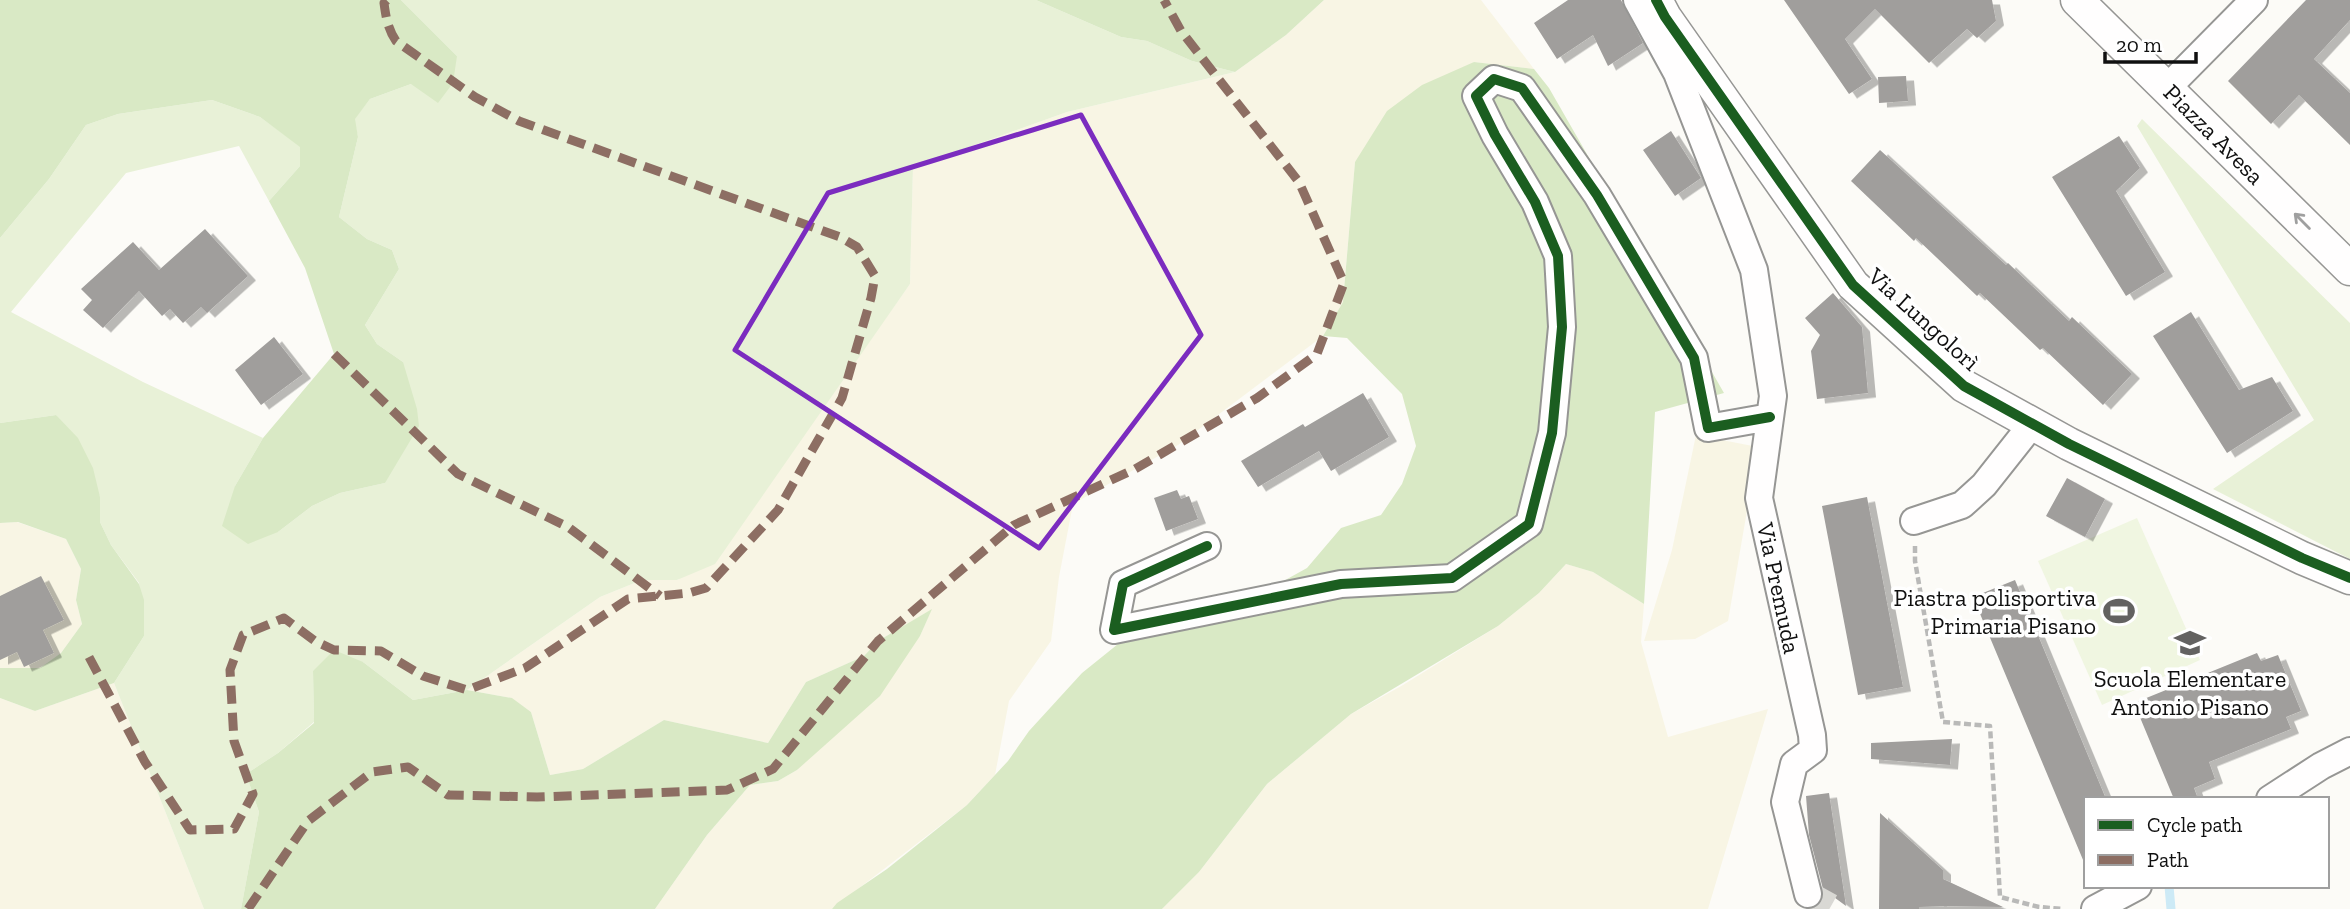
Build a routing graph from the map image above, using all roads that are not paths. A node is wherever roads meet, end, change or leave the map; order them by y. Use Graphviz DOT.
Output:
graph roads {
  1 [pos="1637,0"];
  2 [pos="1656,0"];
  3 [pos="2077,0"];
  4 [pos="2254,0"];
  5 [pos="2167,88"];
  6 [pos="2350,269"];
  7 [pos="1770,417"];
  8 [pos="2032,423"];
  9 [pos="1914,521"];
  10 [pos="1207,545"];
  11 [pos="2350,578"];
  12 [pos="2350,751"];
  13 [pos="2273,797"];
  14 [pos="2134,888"];
  15 [pos="1808,894"];
  16 [pos="2095,909"];
  1 -- 7 [label="street, Via Premuda"];
  2 -- 8 [label="street, Via Lungolorì"];
  3 -- 5 [label="street, Piazza Avesa"];
  4 -- 5 [label="street"];
  6 -- 5 [label="street, Piazza Avesa, one-way"];
  7 -- 10 [label="street"];
  7 -- 15 [label="street, Via Premuda"];
  8 -- 9 [label="street"];
  8 -- 11 [label="street, Via Lungolorì"];
  12 -- 13 [label="street"];
  14 -- 16 [label="street"];
}
